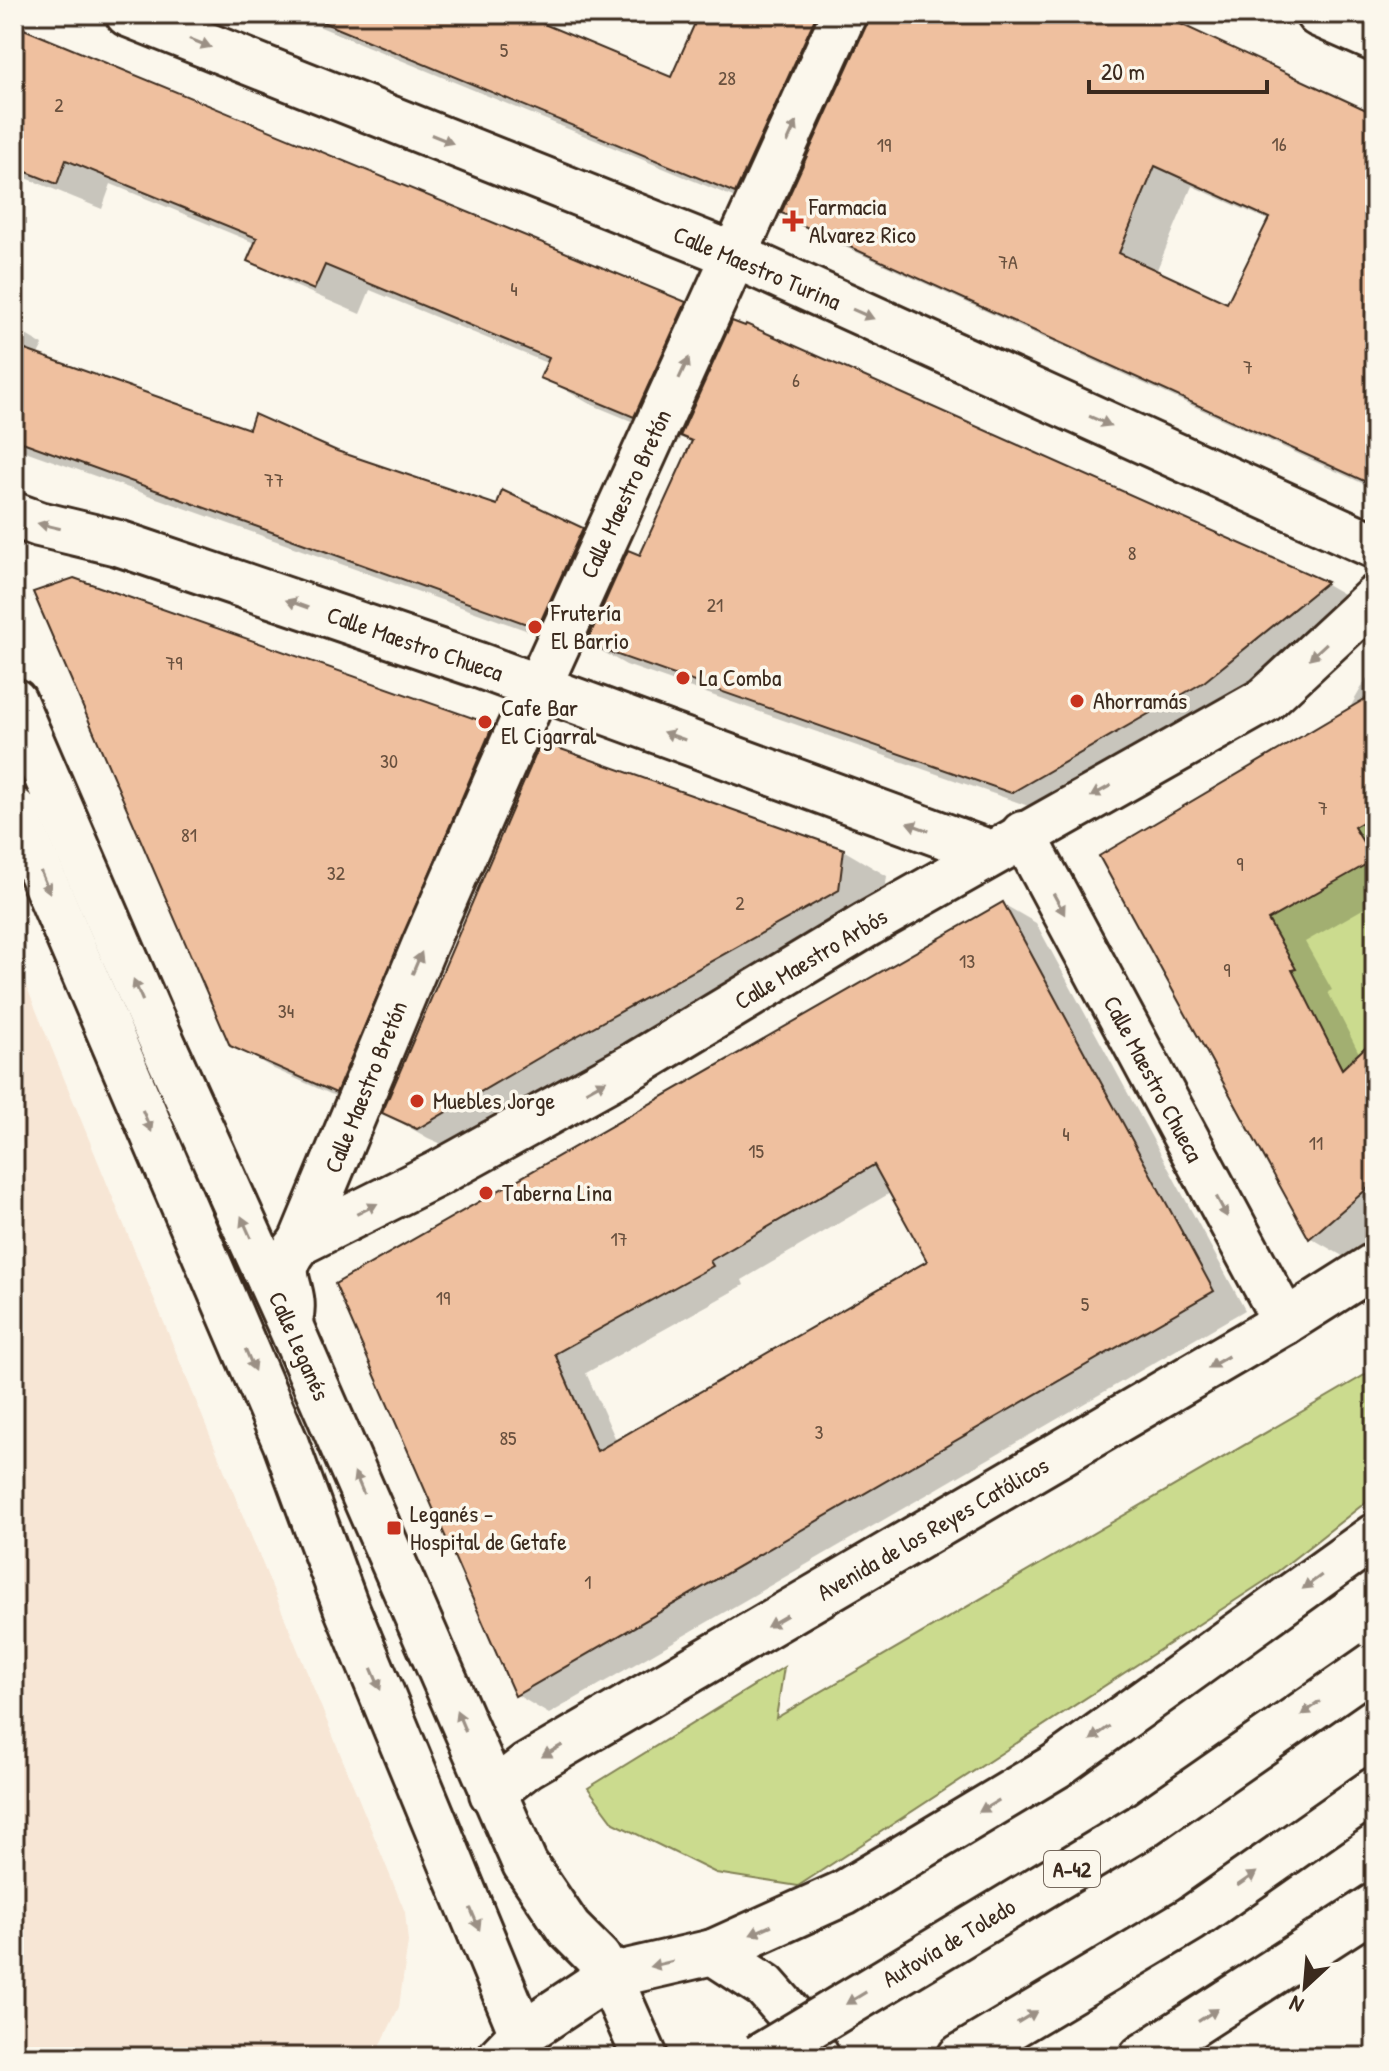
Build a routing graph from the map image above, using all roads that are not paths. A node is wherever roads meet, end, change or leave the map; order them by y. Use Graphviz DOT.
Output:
graph roads {
  1 [pos="128,14"];
  2 [pos="844,14"];
  3 [pos="1318,14"];
  4 [pos="1375,39"];
  5 [pos="736,256"];
  6 [pos="14,515"];
  7 [pos="1375,546"];
  8 [pos="1375,598"];
  9 [pos="538,686"];
  10 [pos="14,701"];
  11 [pos="14,810"];
  12 [pos="1007,844"];
  13 [pos="301,1242"];
  14 [pos="1375,1265"];
  15 [pos="1285,1322"];
  16 [pos="289,1323"];
  17 [pos="1375,1536"];
  18 [pos="1375,1664"];
  19 [pos="1375,1790"];
  20 [pos="492,1793"];
  21 [pos="1375,1906"];
  22 [pos="713,1952"];
  23 [pos="609,1976"];
  24 [pos="518,2049"];
  25 [pos="645,2057"];
  26 [pos="759,2057"];
  27 [pos="817,2057"];
  28 [pos="960,2057"];
  29 [pos="1142,2057"];
  1 -- 5 [label="main road, Calle Maestro Turina, one-way"];
  5 -- 2 [label="main road, Calle Maestro Bretón, one-way"];
  3 -- 4 [label="main road"];
  5 -- 7 [label="main road, Calle Maestro Turina, one-way"];
  9 -- 5 [label="main road, Calle Maestro Bretón, one-way"];
  9 -- 6 [label="main road, Calle Maestro Chueca, one-way"];
  8 -- 12 [label="main road, Calle Maestro Arbós, one-way"];
  12 -- 9 [label="main road, Calle Maestro Chueca, one-way"];
  13 -- 9 [label="main road, Calle Maestro Bretón, one-way"];
  16 -- 10 [label="main road, Calle Leganés, one-way"];
  11 -- 24 [label="main road, Calle Leganés, one-way"];
  13 -- 12 [label="main road, Calle Maestro Arbós, one-way"];
  12 -- 15 [label="main road, Calle Maestro Chueca, one-way"];
  13 -- 16 [label="main road"];
  14 -- 15 [label="main road, Avenida de los Reyes Católicos"];
  15 -- 20 [label="main road, Avenida de los Reyes Católicos, one-way"];
  20 -- 16 [label="main road, Calle Leganés, one-way"];
  17 -- 22 [label="main road, Calle Leganés, one-way"];
  18 -- 26 [label="main road, Autovía de Toledo / A-42, one-way, bridge"];
  28 -- 19 [label="main road, one-way"];
  20 -- 23 [label="main road, Calle Leganés"];
  29 -- 21 [label="main road, one-way"];
  22 -- 23 [label="main road, Calle Leganés, one-way"];
  22 -- 27 [label="main road"];
  23 -- 24 [label="main road, Calle Leganés"];
  23 -- 25 [label="main road, Calle Leganés"];
}
